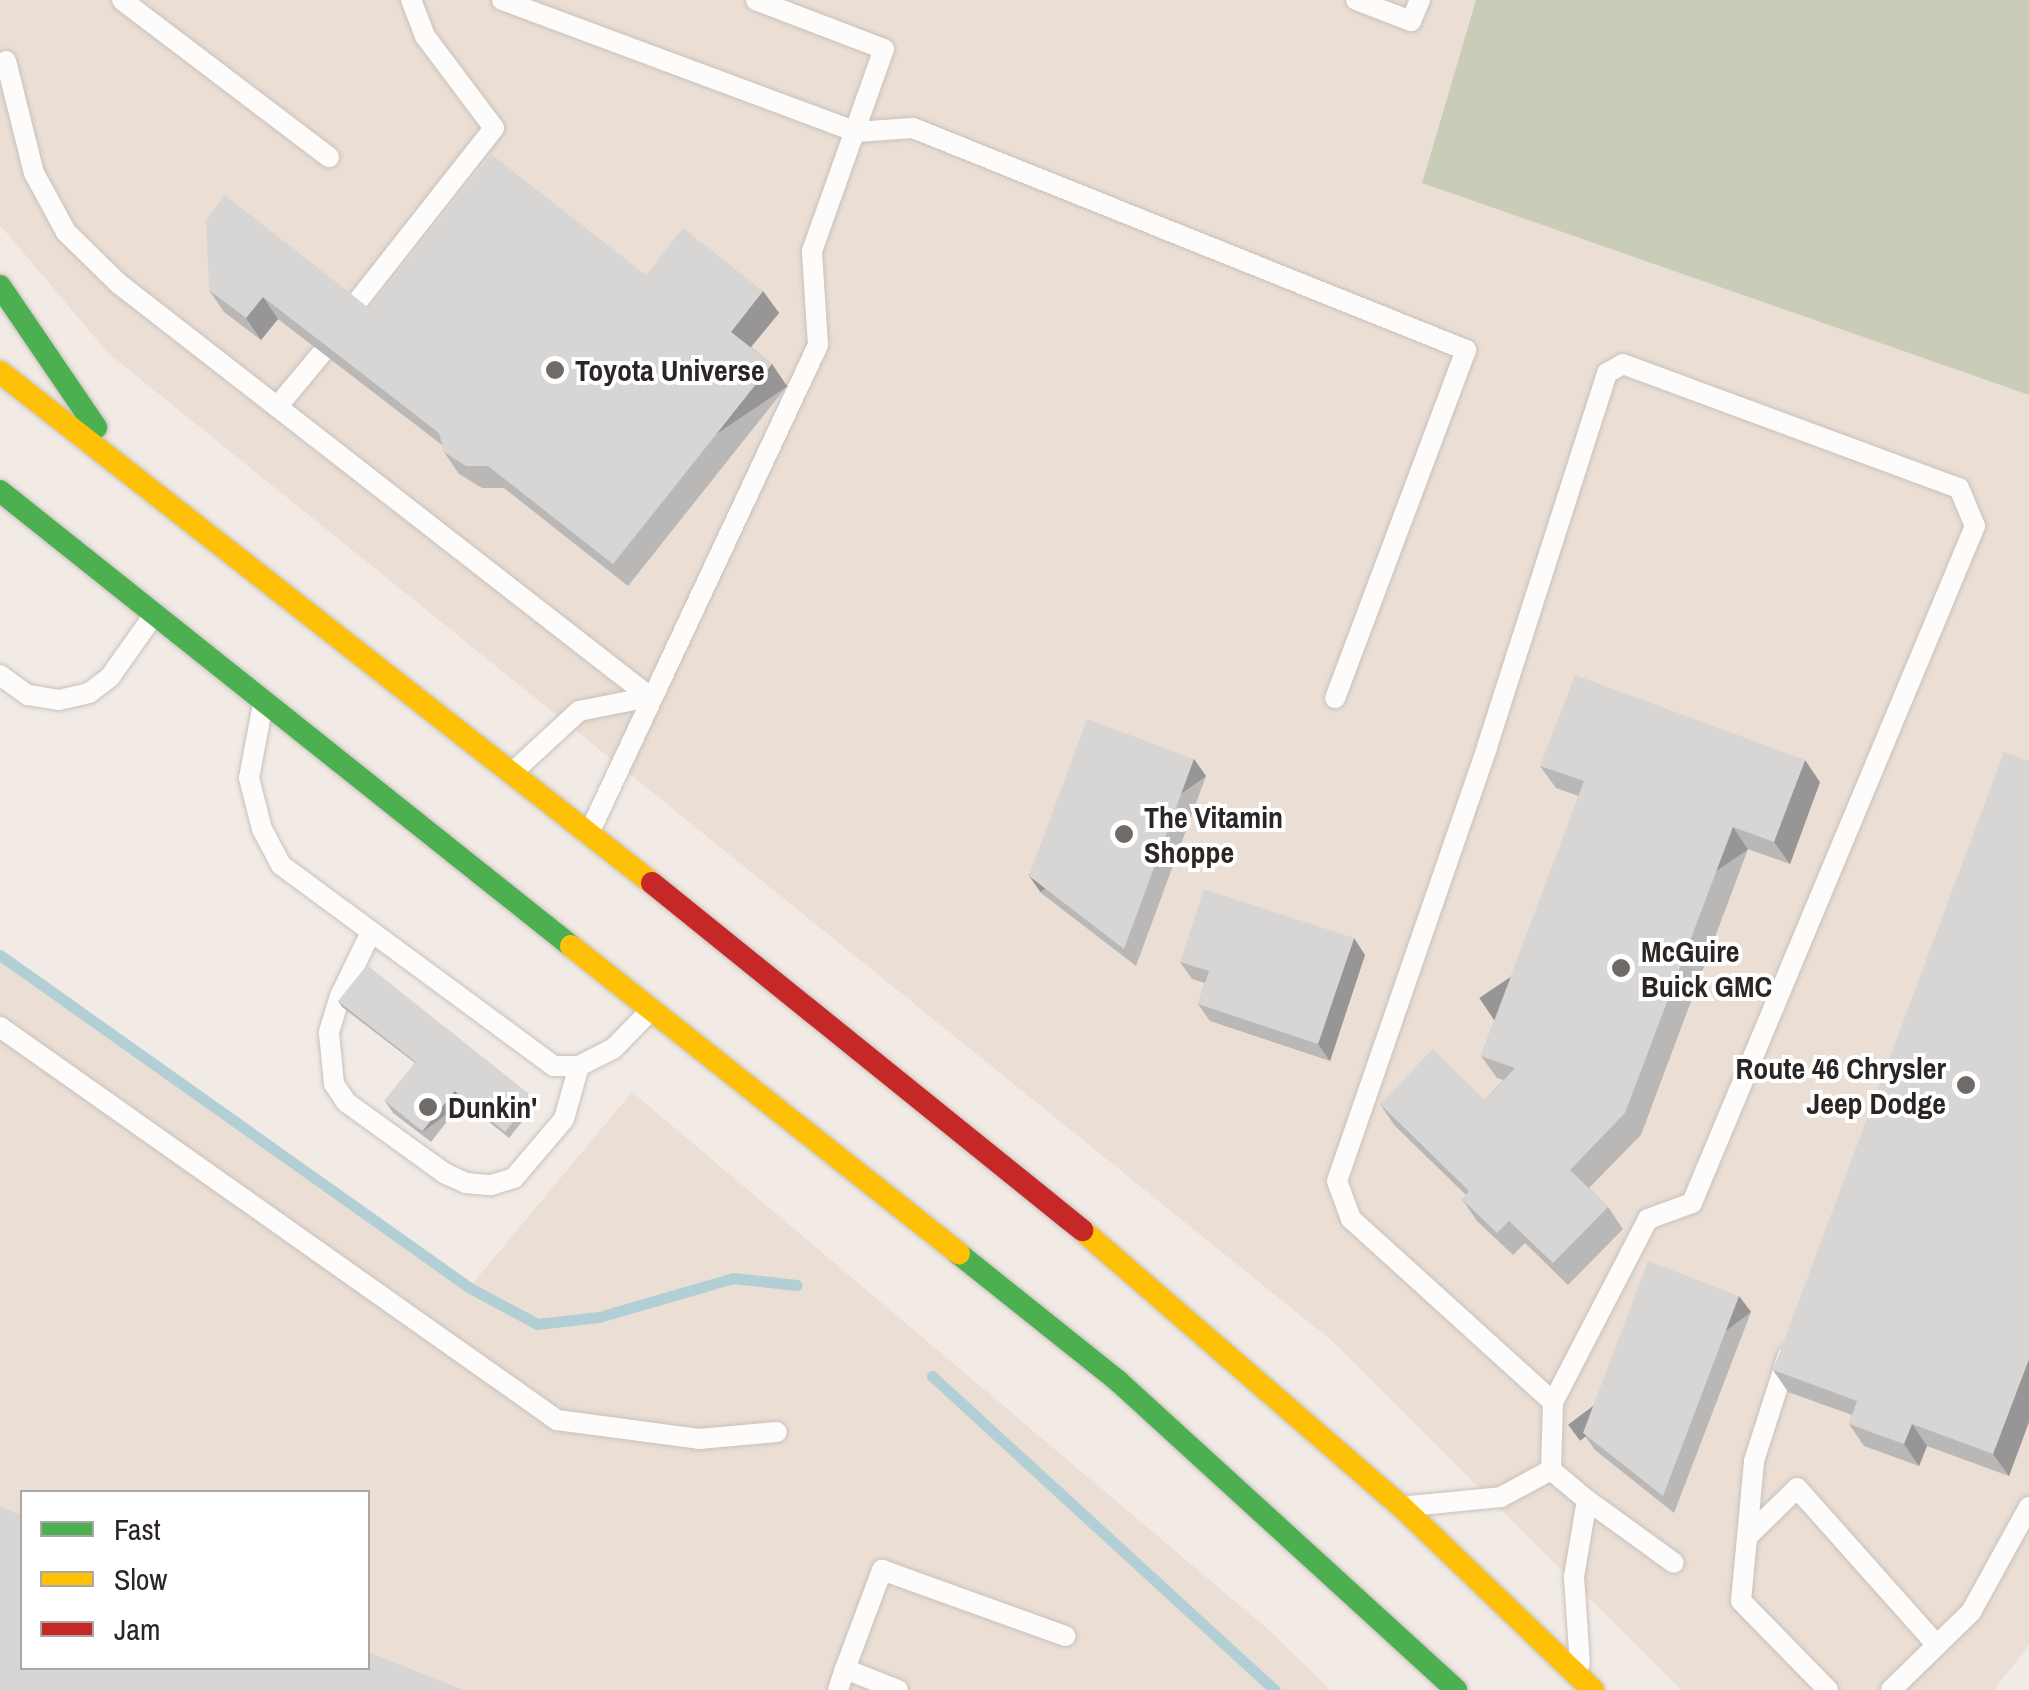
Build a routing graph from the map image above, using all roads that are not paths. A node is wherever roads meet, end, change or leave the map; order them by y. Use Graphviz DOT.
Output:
graph roads {
  1 [pos="122,0"];
  2 [pos="411,0"];
  3 [pos="502,0"];
  4 [pos="756,0"];
  5 [pos="1356,0"];
  6 [pos="1420,0"];
  7 [pos="6,61"];
  8 [pos="856,132"];
  9 [pos="329,157"];
  10 [pos="0,286"];
  11 [pos="354,306"];
  12 [pos="322,353"];
  13 [pos="0,372"];
  14 [pos="278,407"];
  15 [pos="132,478"];
  16 [pos="0,490"];
  17 [pos="154,614"];
  18 [pos="0,675"];
  19 [pos="650,697"];
  20 [pos="1335,698"];
  21 [pos="264,702"];
  22 [pos="511,774"];
  23 [pos="588,835"];
  24 [pos="371,932"];
  25 [pos="653,1008"];
  26 [pos="0,1026"];
  27 [pos="579,1066"];
  28 [pos="1794,1341"];
  29 [pos="1554,1402"];
  30 [pos="777,1432"];
  31 [pos="1550,1470"];
  32 [pos="1587,1500"];
  33 [pos="1401,1506"];
  34 [pos="2029,1506"];
  35 [pos="1747,1537"];
  36 [pos="1674,1563"];
  37 [pos="1065,1636"];
  38 [pos="1936,1644"];
  39 [pos="846,1669"];
  40 [pos="1587,1684"];
  41 [pos="838,1690"];
  42 [pos="898,1690"];
  43 [pos="1456,1690"];
  44 [pos="1828,1690"];
  45 [pos="1891,1690"];
  1 -- 9 [label="lane"];
  2 -- 11 [label="lane"];
  3 -- 8 [label="lane"];
  4 -- 8 [label="lane"];
  5 -- 6 [label="lane"];
  7 -- 14 [label="lane"];
  8 -- 19 [label="lane"];
  8 -- 20 [label="lane"];
  10 -- 15 [label="highway"];
  12 -- 14 [label="lane"];
  13 -- 15 [label="highway"];
  14 -- 19 [label="lane"];
  15 -- 22 [label="highway"];
  16 -- 17 [label="highway"];
  17 -- 18 [label="lane"];
  17 -- 21 [label="highway"];
  19 -- 22 [label="lane"];
  19 -- 23 [label="lane"];
  21 -- 24 [label="lane"];
  21 -- 25 [label="highway"];
  22 -- 23 [label="highway"];
  23 -- 33 [label="highway"];
  24 -- 27 [label="lane"];
  24 -- 27 [label="lane"];
  25 -- 27 [label="lane"];
  25 -- 43 [label="highway"];
  26 -- 30 [label="lane"];
  28 -- 35 [label="lane"];
  29 -- 29 [label="lane"];
  29 -- 31 [label="lane"];
  31 -- 32 [label="lane"];
  31 -- 33 [label="lane"];
  32 -- 36 [label="lane"];
  32 -- 40 [label="lane"];
  33 -- 40 [label="highway"];
  34 -- 38 [label="lane"];
  35 -- 38 [label="lane"];
  35 -- 44 [label="lane"];
  37 -- 39 [label="lane"];
  38 -- 45 [label="lane"];
  39 -- 41 [label="lane"];
  39 -- 42 [label="lane"];
}
